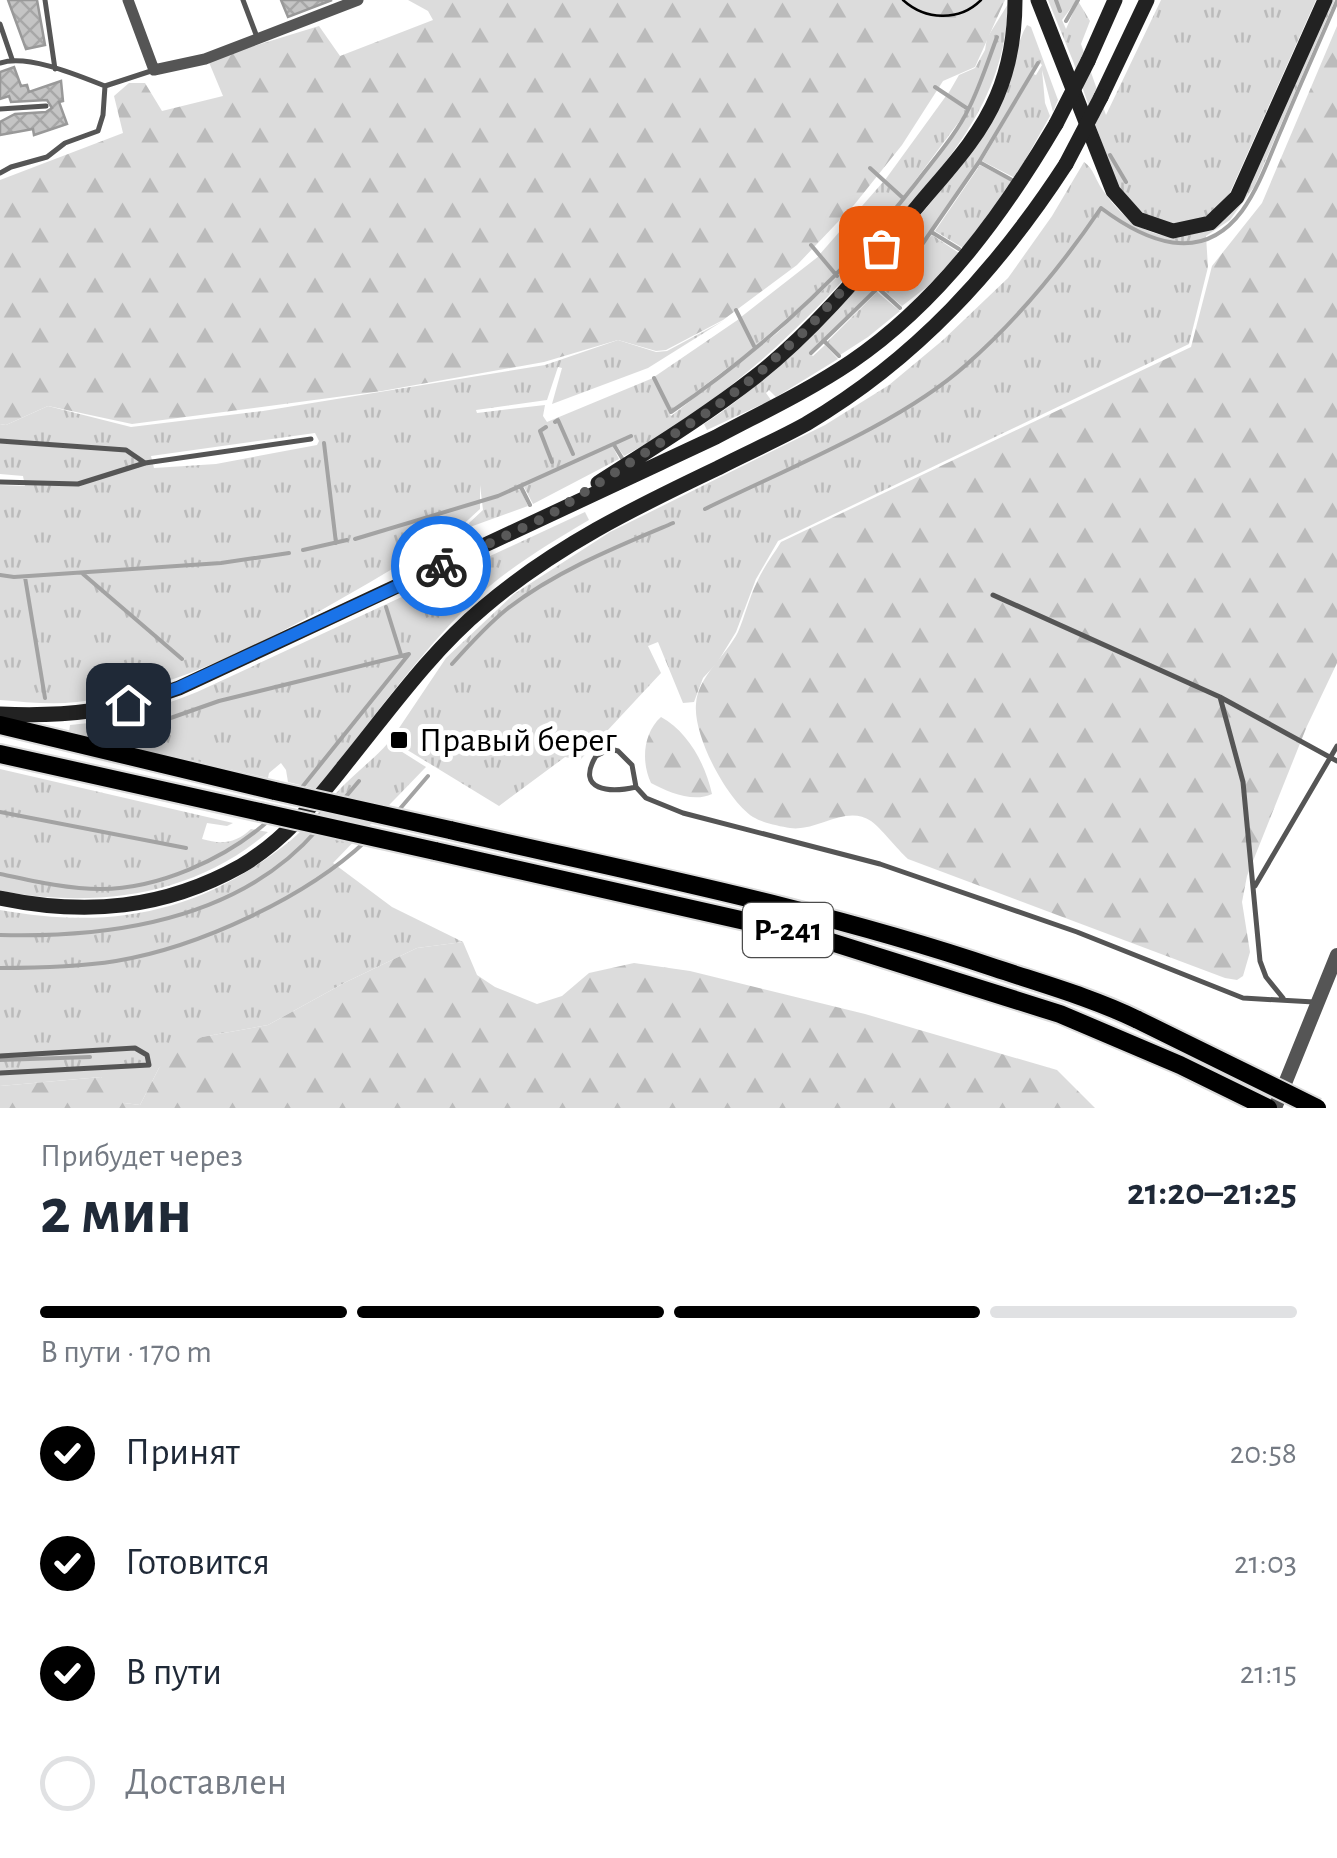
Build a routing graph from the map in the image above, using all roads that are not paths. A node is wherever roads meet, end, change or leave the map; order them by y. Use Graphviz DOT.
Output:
graph roads {
  1 [pos="45,0"];
  2 [pos="128,0"];
  3 [pos="243,0"];
  4 [pos="358,0"];
  5 [pos="1015,0"];
  6 [pos="1038,0"];
  7 [pos="1115,0"];
  8 [pos="1147,0"];
  9 [pos="1325,0"];
  10 [pos="0,24"];
  11 [pos="258,37"];
  12 [pos="12,59"];
  13 [pos="0,62"];
  14 [pos="55,69"];
  15 [pos="154,70"];
  16 [pos="105,86"];
  17 [pos="46,106"];
  18 [pos="0,109"];
  19 [pos="0,173"];
  20 [pos="312,439"];
  21 [pos="0,441"];
  22 [pos="145,463"];
  23 [pos="0,482"];
  24 [pos="548,516"];
  25 [pos="993,595"];
  26 [pos="1220,696"];
  27 [pos="0,714"];
  28 [pos="0,725"];
  29 [pos="1337,746"];
  30 [pos="0,754"];
  31 [pos="1328,758"];
  32 [pos="1337,761"];
  33 [pos="636,787"];
  34 [pos="1253,889"];
  35 [pos="0,898"];
  36 [pos="1337,955"];
  37 [pos="1284,998"];
  38 [pos="1317,1002"];
  39 [pos="0,1056"];
  40 [pos="0,1073"];
  41 [pos="1271,1108"];
  42 [pos="1317,1108"];
  1 -- 14 [label="lane"];
  2 -- 15 [label="street"];
  3 -- 11 [label="lane"];
  4 -- 11 [label="street"];
  5 -- 24 [label="main road"];
  6 -- 9 [label="main road"];
  7 -- 24 [label="main road, bridge"];
  8 -- 35 [label="main road, bridge"];
  10 -- 12 [label="lane"];
  11 -- 15 [label="street"];
  12 -- 13 [label="lane"];
  12 -- 14 [label="lane"];
  14 -- 16 [label="lane"];
  15 -- 16 [label="lane"];
  16 -- 19 [label="lane"];
  17 -- 18 [label="lane"];
  20 -- 22 [label="lane"];
  21 -- 22 [label="lane"];
  22 -- 23 [label="lane"];
  24 -- 27 [label="main road"];
  25 -- 26 [label="lane"];
  26 -- 31 [label="lane"];
  26 -- 34 [label="lane"];
  28 -- 42 [label="highway, Р-241, bridge"];
  29 -- 31 [label="lane"];
  30 -- 41 [label="highway, Р-241, bridge"];
  31 -- 32 [label="lane"];
  31 -- 34 [label="lane"];
  33 -- 33 [label="lane"];
  33 -- 37 [label="lane"];
  34 -- 37 [label="lane"];
  36 -- 38 [label="street"];
  37 -- 38 [label="lane"];
  38 -- 41 [label="street"];
  39 -- 40 [label="lane"];
}
